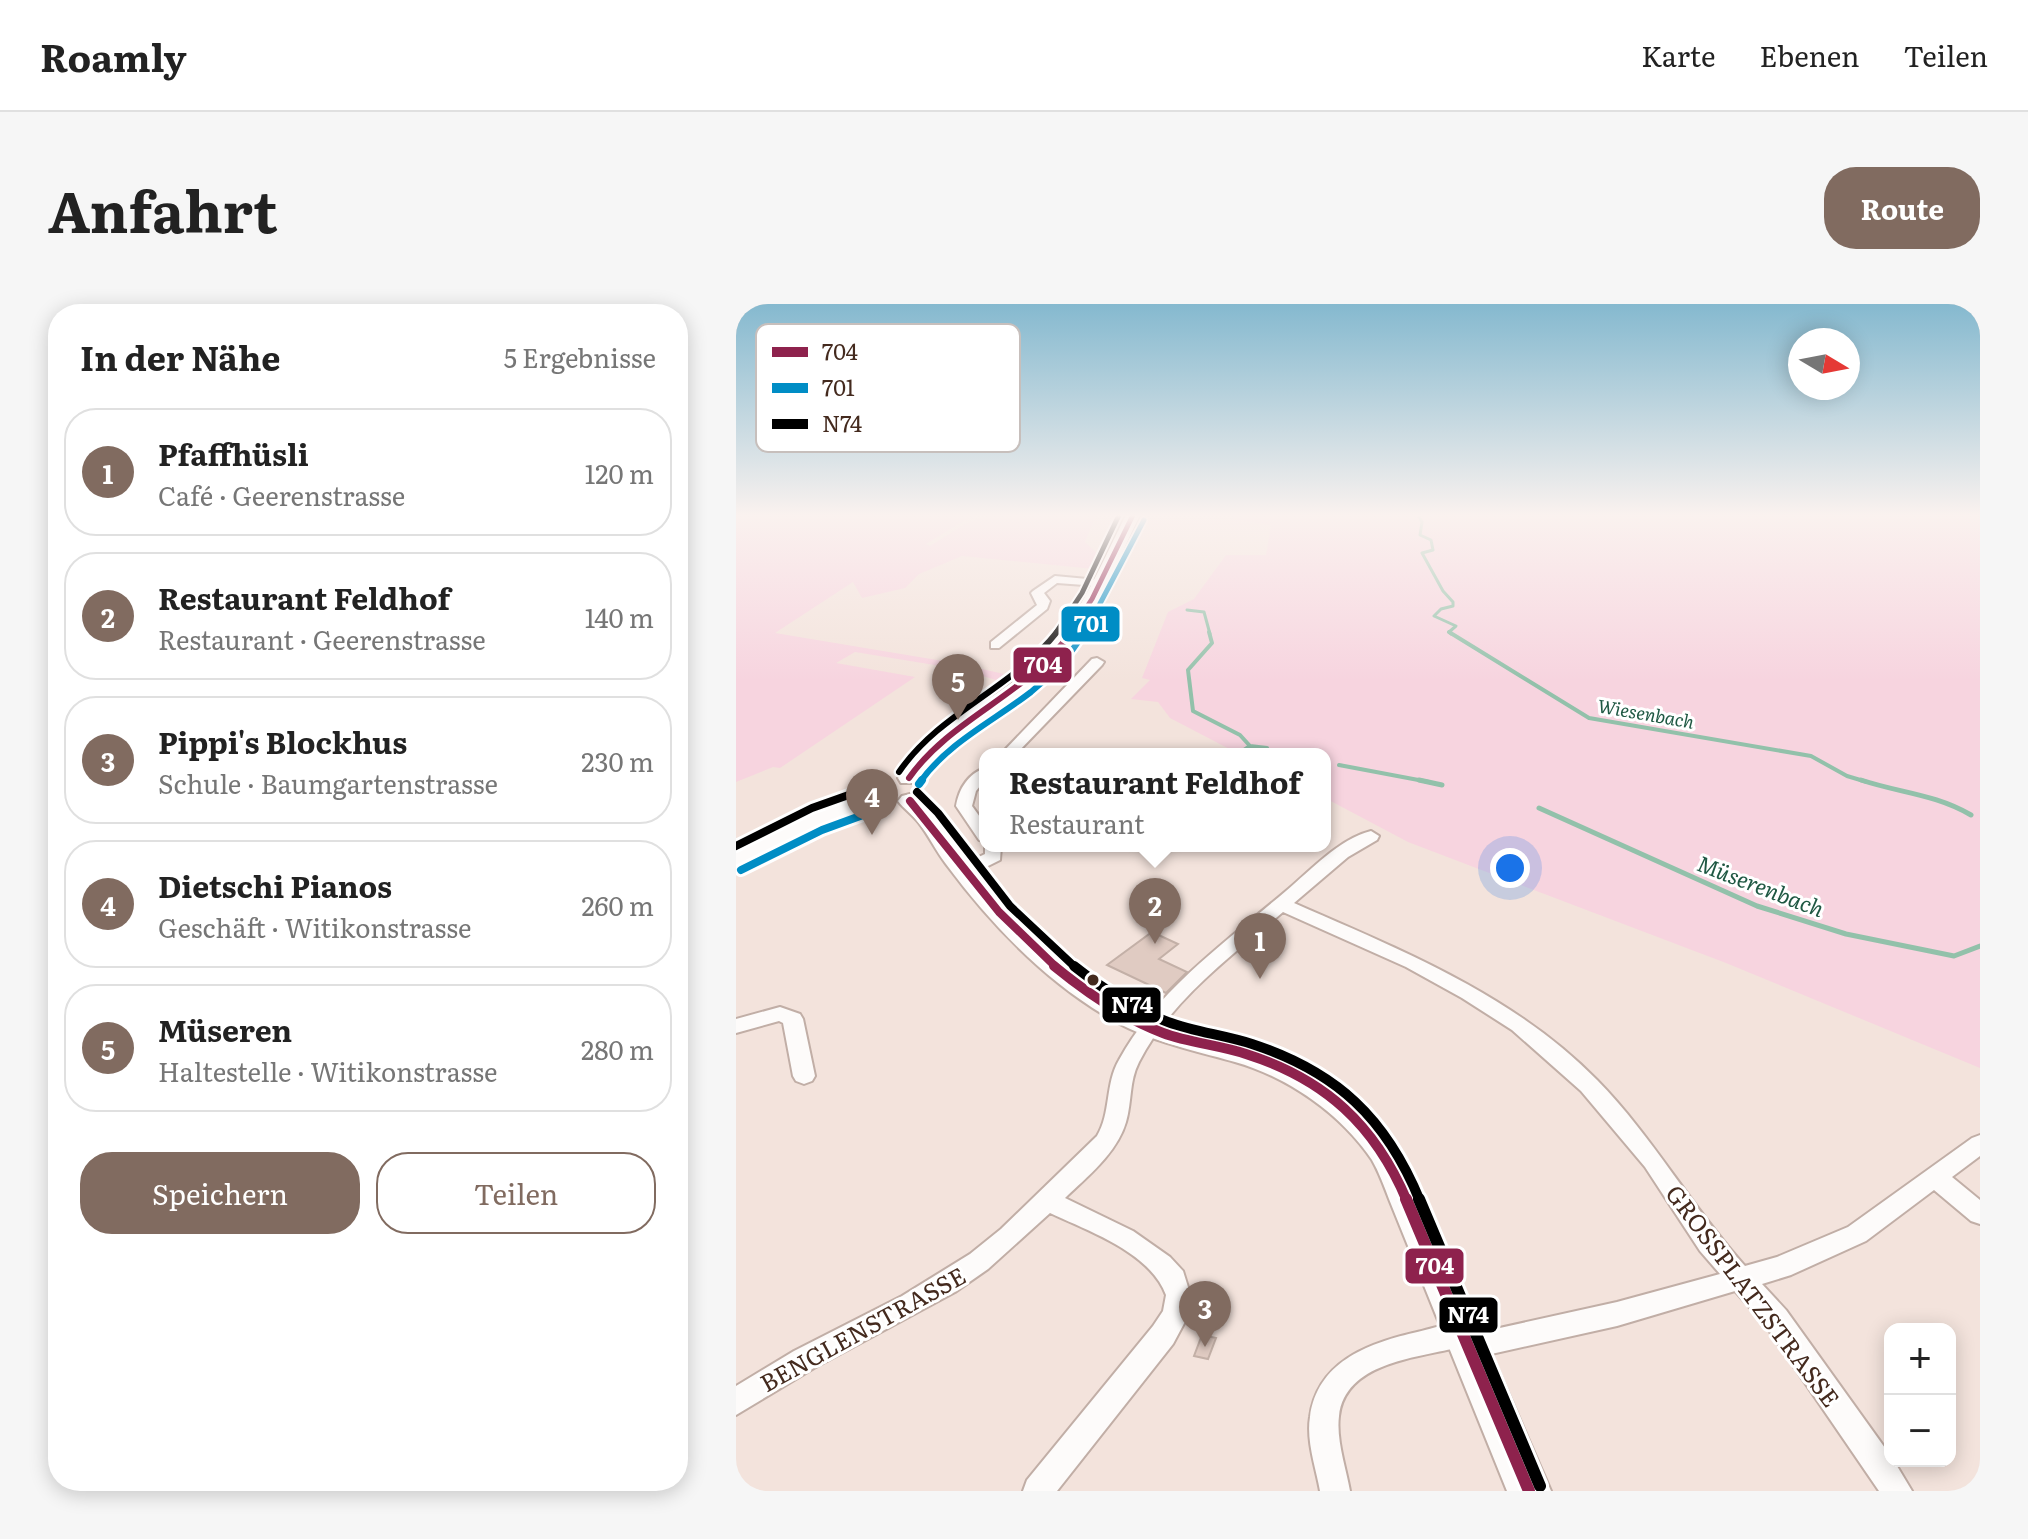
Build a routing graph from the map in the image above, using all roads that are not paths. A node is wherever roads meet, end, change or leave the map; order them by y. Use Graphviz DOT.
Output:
graph roads {
  1 [pos="1104,570"];
  2 [pos="1098,583"];
  3 [pos="995,645"];
  4 [pos="1097,662"];
  5 [pos="1014,748"];
  6 [pos="979,777"];
  7 [pos="910,789"];
  8 [pos="979,827"];
  9 [pos="1371,836"];
  10 [pos="994,852"];
  11 [pos="736,859"];
  12 [pos="964,871"];
  13 [pos="1281,904"];
  14 [pos="736,1026"];
  15 [pos="1152,1029"];
  16 [pos="804,1076"];
  17 [pos="1980,1144"];
  18 [pos="1937,1179"];
  19 [pos="1045,1200"];
  20 [pos="1980,1214"];
  21 [pos="1743,1278"];
  22 [pos="1466,1340"];
  23 [pos="736,1402"];
  24 [pos="1038,1491"];
  25 [pos="1335,1491"];
  26 [pos="1529,1491"];
  27 [pos="1897,1491"];
  1 -- 2 [label="main road"];
  2 -- 3 [label="street"];
  2 -- 7 [label="main road"];
  4 -- 5 [label="street"];
  6 -- 8 [label="street"];
  7 -- 11 [label="main road"];
  7 -- 12 [label="main road"];
  9 -- 13 [label="street, BENGLENSTRASSE"];
  10 -- 12 [label="street"];
  12 -- 15 [label="main road"];
  13 -- 15 [label="street, BENGLENSTRASSE"];
  13 -- 21 [label="street, GROSSPLATZSTRASSE"];
  14 -- 16 [label="street"];
  15 -- 19 [label="street, BENGLENSTRASSE"];
  15 -- 22 [label="main road"];
  17 -- 18 [label="street"];
  18 -- 20 [label="street"];
  18 -- 21 [label="street"];
  19 -- 23 [label="street, BENGLENSTRASSE"];
  19 -- 24 [label="street"];
  21 -- 22 [label="street"];
  21 -- 27 [label="street, GROSSPLATZSTRASSE"];
  22 -- 25 [label="street"];
  22 -- 26 [label="main road"];
}
